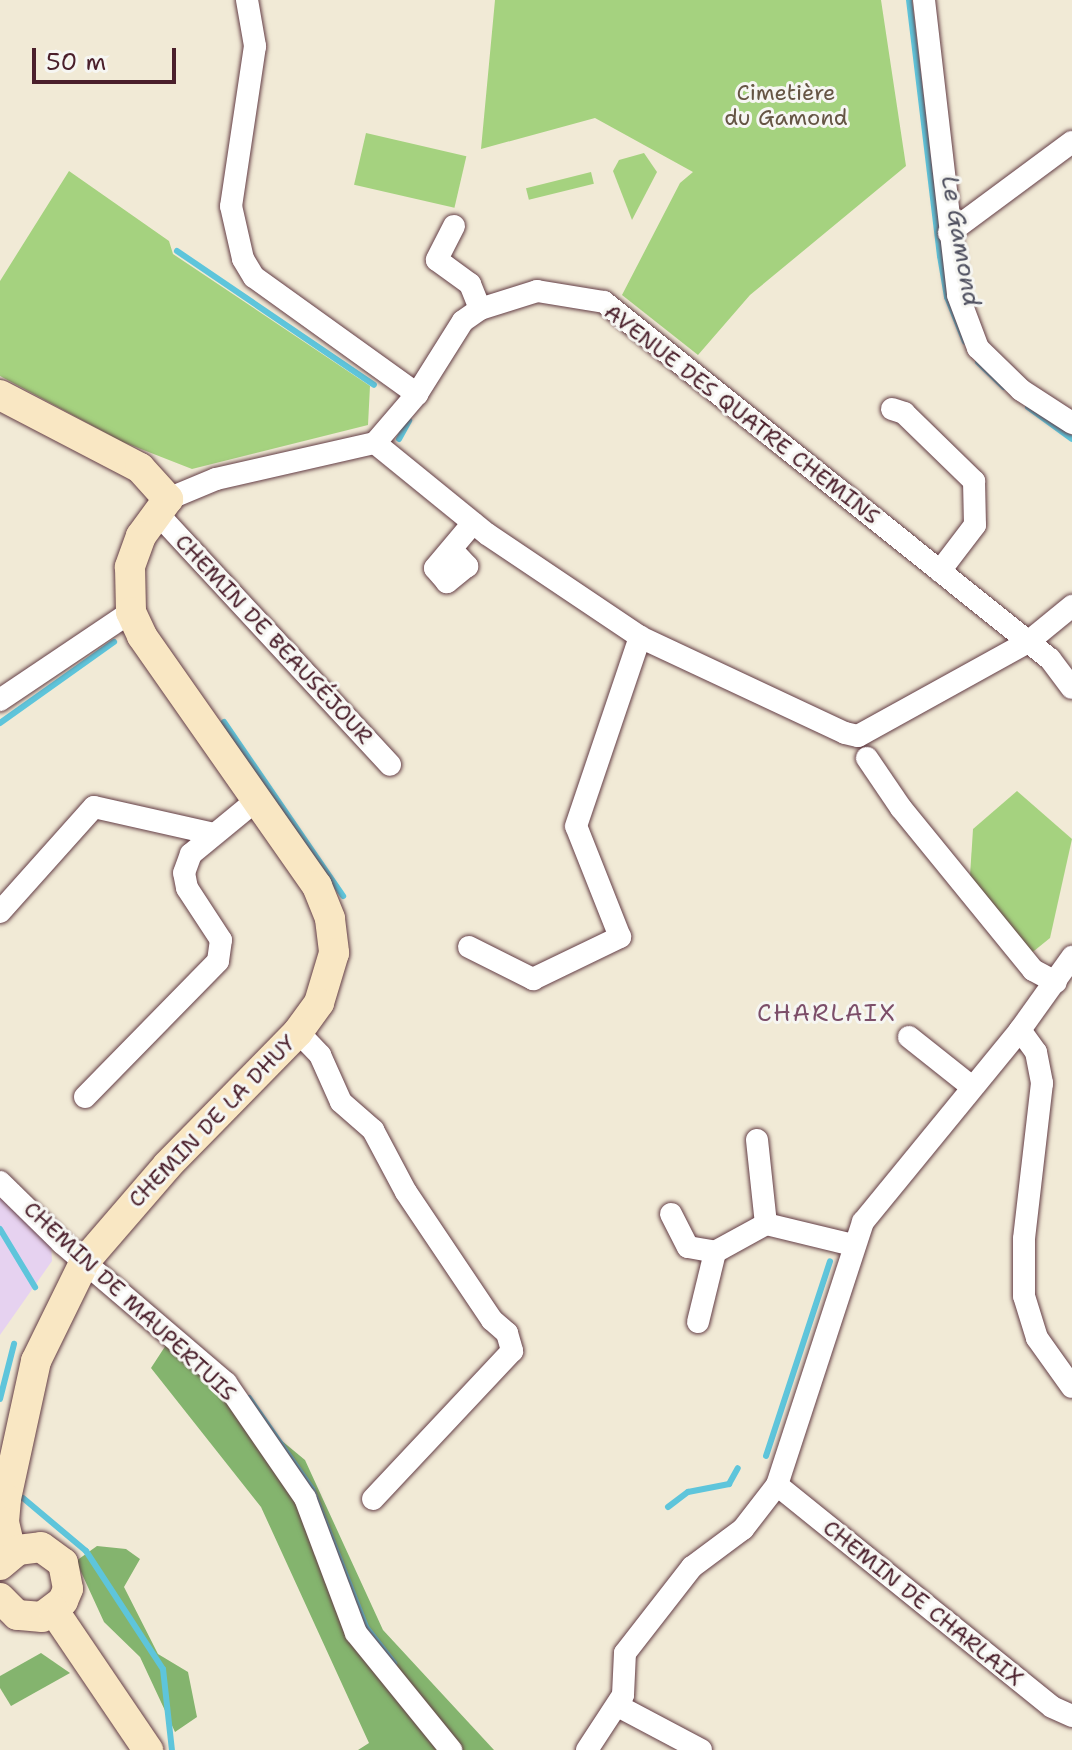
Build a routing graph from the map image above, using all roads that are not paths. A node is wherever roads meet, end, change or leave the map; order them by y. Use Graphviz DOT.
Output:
graph roads {
  1 [pos="247,0"];
  2 [pos="924,0"];
  3 [pos="1072,142"];
  4 [pos="454,226"];
  5 [pos="949,233"];
  6 [pos="480,309"];
  7 [pos="417,394"];
  8 [pos="0,395"];
  9 [pos="892,409"];
  10 [pos="1072,423"];
  11 [pos="375,443"];
  12 [pos="163,506"];
  13 [pos="473,523"];
  14 [pos="453,551"];
  15 [pos="940,571"];
  16 [pos="1072,606"];
  17 [pos="131,612"];
  18 [pos="640,637"];
  19 [pos="1028,642"];
  20 [pos="1072,688"];
  21 [pos="0,700"];
  22 [pos="867,758"];
  23 [pos="390,765"];
  24 [pos="258,799"];
  25 [pos="214,834"];
  26 [pos="0,912"];
  27 [pos="469,947"];
  28 [pos="1072,957"];
  29 [pos="1056,982"];
  30 [pos="1020,1030"];
  31 [pos="298,1032"];
  32 [pos="909,1037"];
  33 [pos="972,1087"];
  34 [pos="85,1097"];
  35 [pos="757,1140"];
  36 [pos="0,1182"];
  37 [pos="671,1214"];
  38 [pos="766,1224"];
  39 [pos="853,1245"];
  40 [pos="715,1252"];
  41 [pos="85,1261"];
  42 [pos="698,1322"];
  43 [pos="1072,1387"];
  44 [pos="777,1485"];
  45 [pos="373,1499"];
  46 [pos="5,1559"];
  47 [pos="0,1598"];
  48 [pos="54,1611"];
  49 [pos="618,1706"];
  50 [pos="1072,1716"];
  51 [pos="148,1750"];
  52 [pos="451,1750"];
  53 [pos="587,1750"];
  54 [pos="701,1750"];
  1 -- 7 [label="street"];
  2 -- 5 [label="street"];
  3 -- 5 [label="street"];
  4 -- 6 [label="street"];
  5 -- 10 [label="street"];
  6 -- 7 [label="street, AVENUE DES QUATRE CHEMINS"];
  6 -- 15 [label="street, AVENUE DES QUATRE CHEMINS"];
  7 -- 11 [label="street, AVENUE DES QUATRE CHEMINS"];
  8 -- 12 [label="street, CHEMIN DE BEAUSÉJOUR"];
  9 -- 15 [label="street"];
  11 -- 12 [label="street"];
  11 -- 13 [label="street"];
  12 -- 17 [label="street, CHEMIN DE LA DHUY"];
  12 -- 23 [label="street, CHEMIN DE BEAUSÉJOUR"];
  13 -- 14 [label="street"];
  13 -- 18 [label="street"];
  15 -- 19 [label="street, AVENUE DES QUATRE CHEMINS"];
  16 -- 19 [label="street"];
  17 -- 21 [label="street"];
  17 -- 24 [label="street, CHEMIN DE LA DHUY"];
  18 -- 19 [label="street"];
  18 -- 27 [label="street"];
  19 -- 20 [label="street, AVENUE DES QUATRE CHEMINS"];
  22 -- 29 [label="street"];
  24 -- 25 [label="street"];
  24 -- 31 [label="street, CHEMIN DE LA DHUY"];
  25 -- 26 [label="street"];
  25 -- 34 [label="street"];
  28 -- 29 [label="street"];
  29 -- 30 [label="street"];
  30 -- 33 [label="street"];
  30 -- 43 [label="street"];
  31 -- 41 [label="street, CHEMIN DE LA DHUY"];
  31 -- 45 [label="street"];
  32 -- 33 [label="street"];
  33 -- 39 [label="street"];
  35 -- 38 [label="street"];
  36 -- 41 [label="street, CHEMIN DE MAUPERTUIS"];
  37 -- 40 [label="street"];
  38 -- 39 [label="street"];
  38 -- 40 [label="street"];
  39 -- 44 [label="street"];
  40 -- 42 [label="street"];
  41 -- 46 [label="street, CHEMIN DE LA DHUY"];
  41 -- 52 [label="street, CHEMIN DE MAUPERTUIS"];
  44 -- 49 [label="street"];
  44 -- 50 [label="street, CHEMIN DE CHARLAIX"];
  46 -- 48 [label="street"];
  47 -- 48 [label="street"];
  48 -- 51 [label="street"];
  49 -- 53 [label="street"];
  49 -- 54 [label="street"];
}
